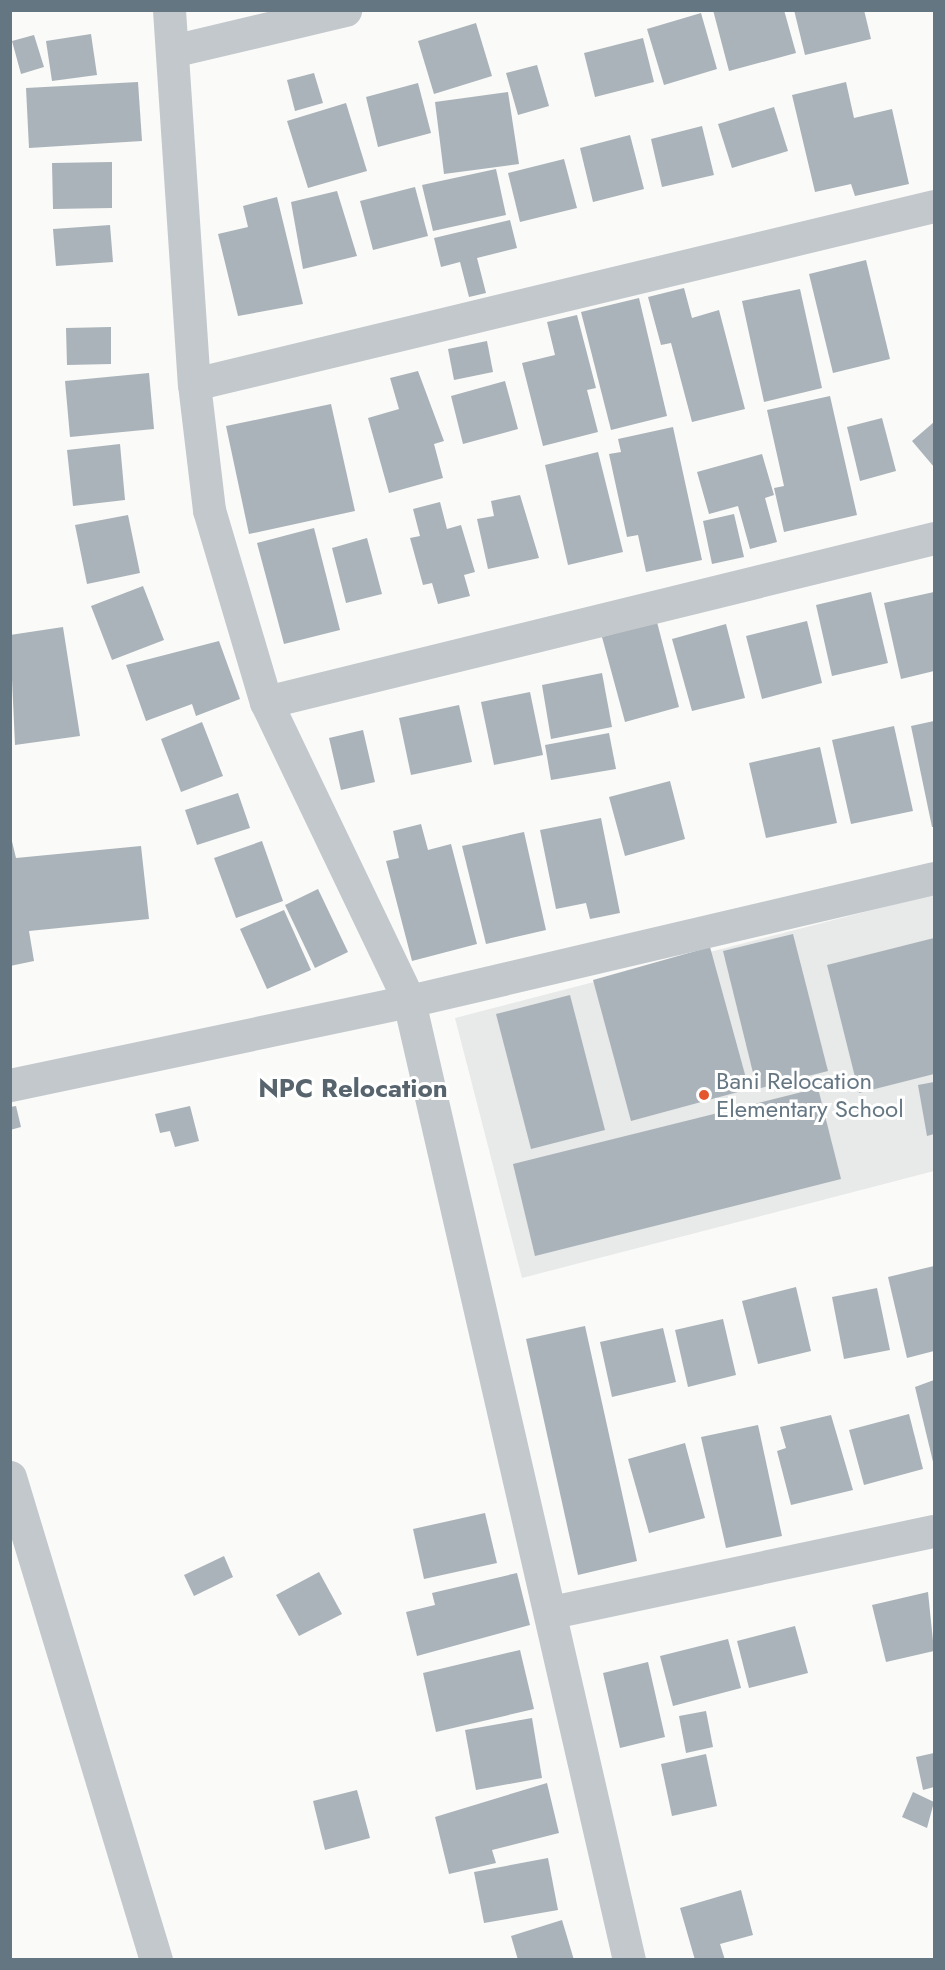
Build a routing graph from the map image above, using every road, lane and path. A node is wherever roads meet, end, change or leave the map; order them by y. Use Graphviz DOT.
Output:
graph roads {
  1 [pos="169,10"];
  2 [pos="345,10"];
  3 [pos="172,51"];
  4 [pos="934,206"];
  5 [pos="194,384"];
  6 [pos="934,538"];
  7 [pos="266,702"];
  8 [pos="934,878"];
  9 [pos="410,1001"];
  10 [pos="10,1085"];
  11 [pos="10,1477"];
  12 [pos="934,1531"];
  13 [pos="552,1612"];
  14 [pos="156,1959"];
  15 [pos="629,1959"];
  1 -- 3 [label="street"];
  2 -- 3 [label="street"];
  3 -- 5 [label="street"];
  4 -- 5 [label="street"];
  5 -- 7 [label="street"];
  6 -- 7 [label="street"];
  7 -- 9 [label="street"];
  8 -- 9 [label="street"];
  9 -- 10 [label="street"];
  9 -- 13 [label="street"];
  11 -- 14 [label="street"];
  12 -- 13 [label="street"];
  13 -- 15 [label="street"];
}
